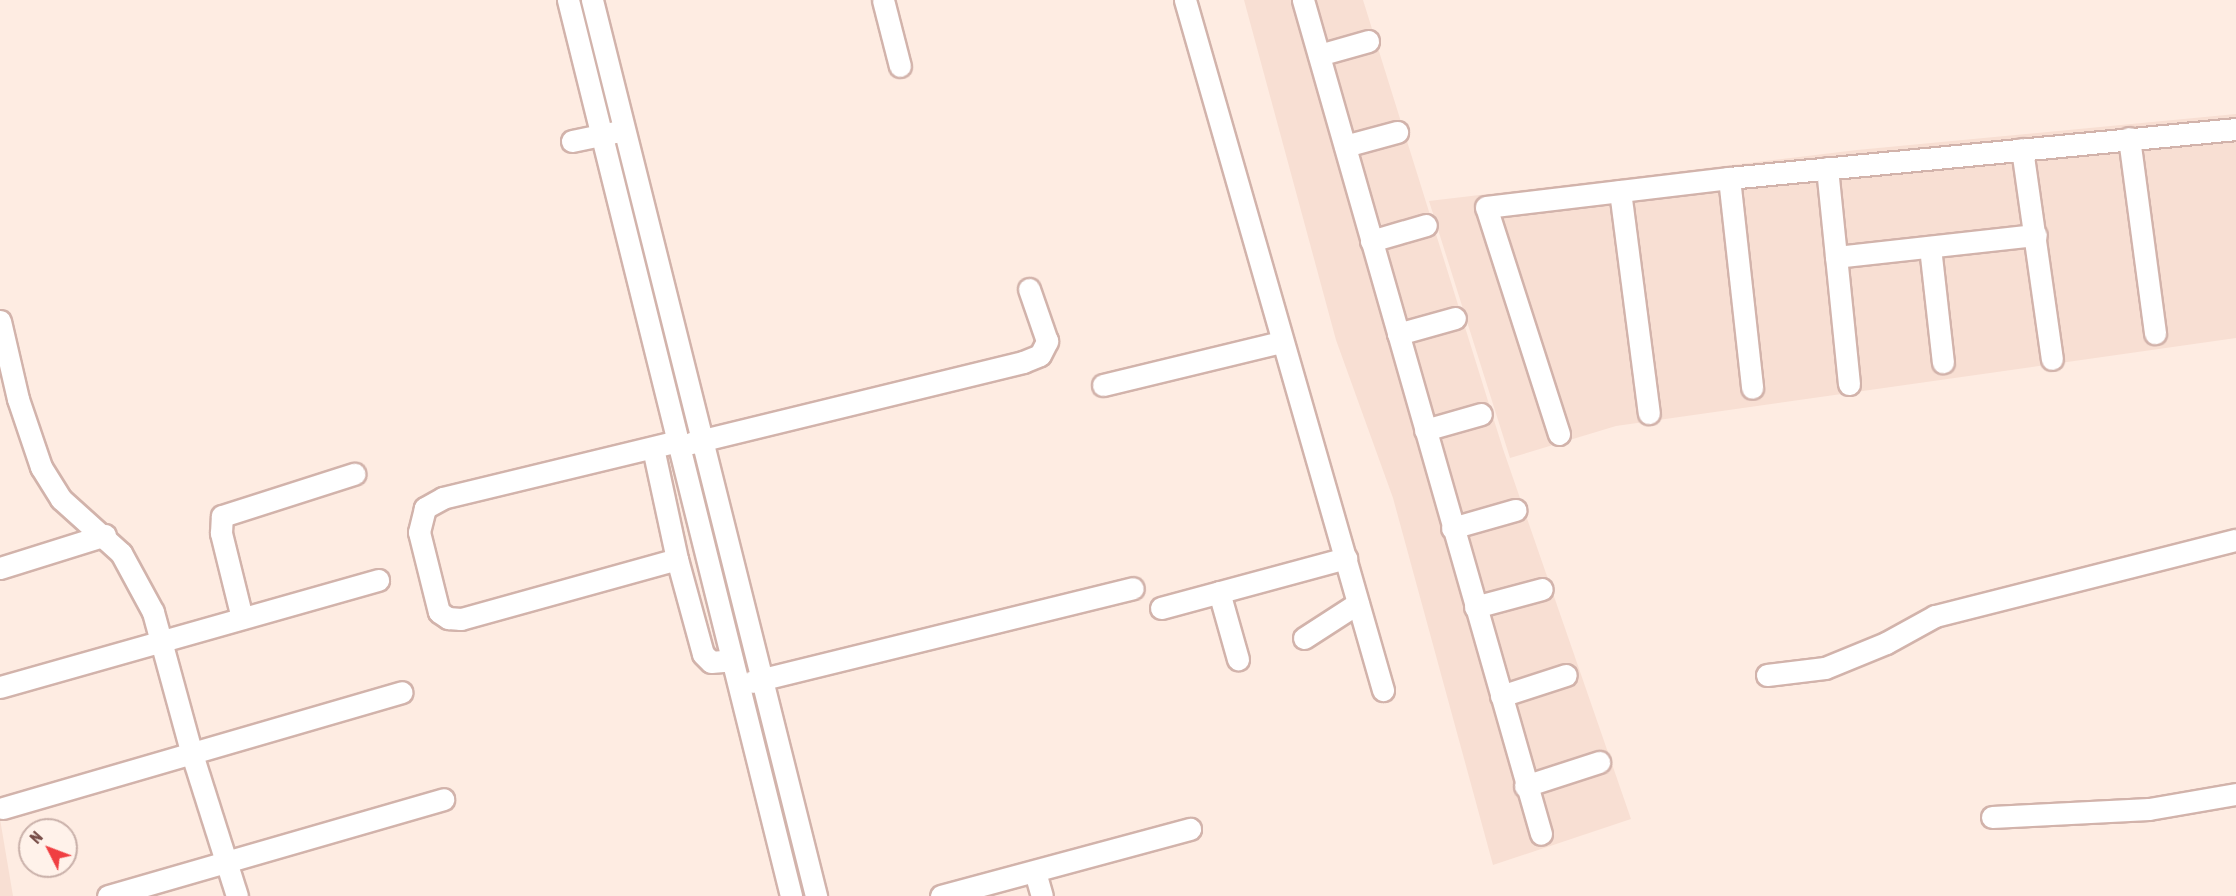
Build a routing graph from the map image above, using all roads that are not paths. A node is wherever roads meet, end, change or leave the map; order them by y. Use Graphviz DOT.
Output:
graph roads {
  1 [pos="568,0"];
  2 [pos="592,0"];
  3 [pos="883,0"];
  4 [pos="1185,0"];
  5 [pos="1304,0"];
  6 [pos="1368,41"];
  7 [pos="1319,56"];
  8 [pos="609,65"];
  9 [pos="900,66"];
  10 [pos="585,69"];
  11 [pos="2236,129"];
  12 [pos="626,130"];
  13 [pos="1397,132"];
  14 [pos="602,135"];
  15 [pos="2129,138"];
  16 [pos="572,141"];
  17 [pos="1345,146"];
  18 [pos="2022,149"];
  19 [pos="1827,168"];
  20 [pos="1729,178"];
  21 [pos="1620,191"];
  22 [pos="1426,225"];
  23 [pos="2036,235"];
  24 [pos="1371,241"];
  25 [pos="654,246"];
  26 [pos="1930,247"];
  27 [pos="632,253"];
  28 [pos="1836,257"];
  29 [pos="1029,289"];
  30 [pos="1455,318"];
  31 [pos="0,321"];
  32 [pos="2155,333"];
  33 [pos="1398,334"];
  34 [pos="1281,342"];
  35 [pos="2052,359"];
  36 [pos="1943,362"];
  37 [pos="1849,384"];
  38 [pos="1103,385"];
  39 [pos="1752,388"];
  40 [pos="1649,413"];
  41 [pos="1480,414"];
  42 [pos="1425,429"];
  43 [pos="1559,434"];
  44 [pos="703,441"];
  45 [pos="678,444"];
  46 [pos="653,447"];
  47 [pos="354,474"];
  48 [pos="1515,510"];
  49 [pos="1452,528"];
  50 [pos="105,535"];
  51 [pos="2236,540"];
  52 [pos="1346,558"];
  53 [pos="677,559"];
  54 [pos="0,568"];
  55 [pos="378,580"];
  56 [pos="1133,588"];
  57 [pos="1542,589"];
  58 [pos="1219,592"];
  59 [pos="1358,603"];
  60 [pos="1475,607"];
  61 [pos="1161,608"];
  62 [pos="242,618"];
  63 [pos="1304,638"];
  64 [pos="161,639"];
  65 [pos="1238,659"];
  66 [pos="732,660"];
  67 [pos="1566,675"];
  68 [pos="1767,675"];
  69 [pos="762,680"];
  70 [pos="738,685"];
  71 [pos="0,687"];
  72 [pos="1383,690"];
  73 [pos="401,692"];
  74 [pos="1501,696"];
  75 [pos="191,751"];
  76 [pos="1599,762"];
  77 [pos="1525,786"];
  78 [pos="2236,794"];
  79 [pos="443,799"];
  80 [pos="3,808"];
  81 [pos="1992,817"];
  82 [pos="1190,829"];
  83 [pos="1541,834"];
  84 [pos="227,861"];
  85 [pos="1035,872"];
  86 [pos="108,896"];
  87 [pos="237,896"];
  88 [pos="791,896"];
  89 [pos="816,896"];
  90 [pos="941,896"];
  91 [pos="1042,896"];
  1 -- 10 [label="street"];
  2 -- 8 [label="street"];
  3 -- 9 [label="street"];
  4 -- 34 [label="street"];
  5 -- 7 [label="street"];
  6 -- 7 [label="street"];
  7 -- 17 [label="street"];
  8 -- 10 [label="street"];
  8 -- 12 [label="street"];
  10 -- 14 [label="street"];
  11 -- 15 [label="street"];
  12 -- 14 [label="street"];
  12 -- 25 [label="street"];
  13 -- 17 [label="street"];
  14 -- 16 [label="street"];
  14 -- 27 [label="street"];
  15 -- 18 [label="street"];
  15 -- 32 [label="street"];
  17 -- 24 [label="street"];
  18 -- 19 [label="street"];
  18 -- 23 [label="street"];
  19 -- 20 [label="street"];
  19 -- 28 [label="street"];
  20 -- 21 [label="street"];
  20 -- 39 [label="street"];
  21 -- 40 [label="street"];
  21 -- 43 [label="street"];
  22 -- 24 [label="street"];
  23 -- 26 [label="street"];
  23 -- 35 [label="street"];
  24 -- 33 [label="street"];
  25 -- 27 [label="street"];
  25 -- 44 [label="street"];
  26 -- 28 [label="street"];
  26 -- 36 [label="street"];
  27 -- 45 [label="street"];
  28 -- 37 [label="street"];
  29 -- 44 [label="street"];
  30 -- 33 [label="street"];
  31 -- 50 [label="street"];
  33 -- 42 [label="street"];
  34 -- 38 [label="street"];
  34 -- 52 [label="street"];
  41 -- 42 [label="street"];
  42 -- 49 [label="street"];
  44 -- 45 [label="street"];
  44 -- 69 [label="street"];
  45 -- 46 [label="street"];
  45 -- 66 [label="street"];
  46 -- 53 [label="street"];
  46 -- 53 [label="street"];
  47 -- 62 [label="street"];
  48 -- 49 [label="street"];
  49 -- 60 [label="street"];
  50 -- 54 [label="street"];
  50 -- 64 [label="street"];
  51 -- 68 [label="street"];
  52 -- 58 [label="street"];
  52 -- 59 [label="street"];
  53 -- 66 [label="street"];
  55 -- 62 [label="street"];
  56 -- 69 [label="street"];
  57 -- 60 [label="street"];
  58 -- 61 [label="street"];
  58 -- 65 [label="street"];
  59 -- 63 [label="street"];
  59 -- 72 [label="street"];
  60 -- 74 [label="street"];
  62 -- 64 [label="street"];
  64 -- 71 [label="street"];
  64 -- 75 [label="street"];
  66 -- 70 [label="street"];
  67 -- 74 [label="street"];
  69 -- 70 [label="street"];
  69 -- 89 [label="street"];
  70 -- 88 [label="street"];
  73 -- 75 [label="street"];
  74 -- 77 [label="street"];
  75 -- 80 [label="street"];
  75 -- 84 [label="street"];
  76 -- 77 [label="street"];
  77 -- 83 [label="street"];
  78 -- 81 [label="street"];
  79 -- 84 [label="street"];
  82 -- 85 [label="street"];
  84 -- 86 [label="street"];
  84 -- 87 [label="street"];
  85 -- 90 [label="street"];
  85 -- 91 [label="street"];
}
